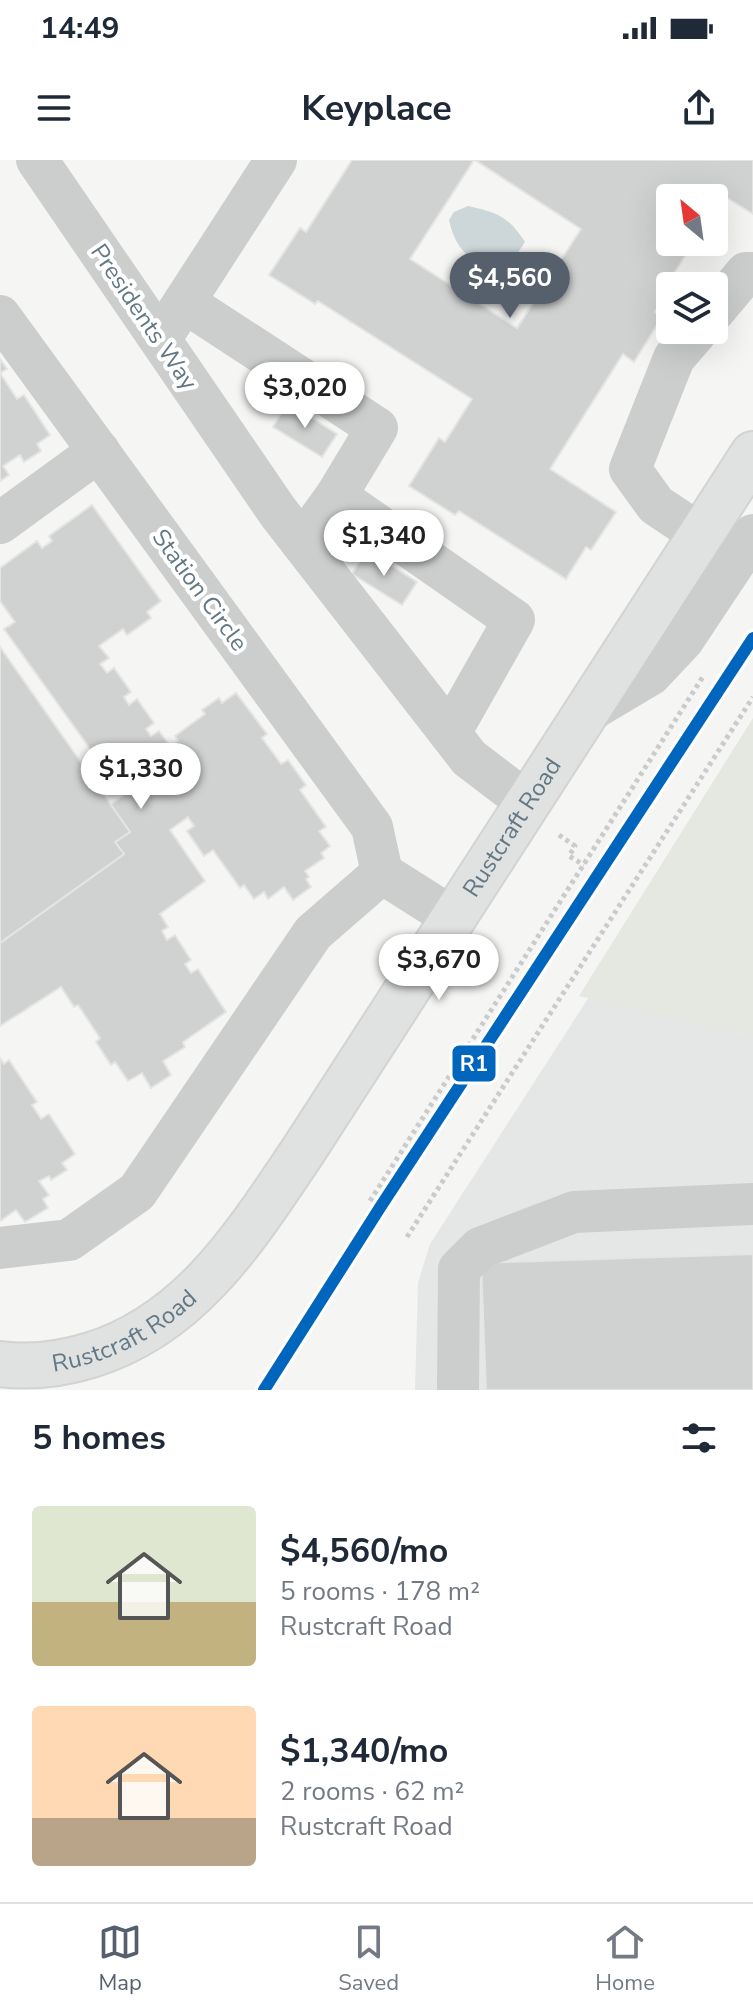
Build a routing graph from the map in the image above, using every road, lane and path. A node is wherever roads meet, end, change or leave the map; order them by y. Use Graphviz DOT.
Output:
graph roads {
  1 [pos="37,160"];
  2 [pos="276,160"];
  3 [pos="753,273"];
  4 [pos="728,294"];
  5 [pos="184,302"];
  6 [pos="0,316"];
  7 [pos="160,340"];
  8 [pos="686,344"];
  9 [pos="99,451"];
  10 [pos="753,454"];
  11 [pos="336,496"];
  12 [pos="0,523"];
  13 [pos="701,535"];
  14 [pos="753,535"];
  15 [pos="302,543"];
  16 [pos="705,674"];
  17 [pos="753,697"];
  18 [pos="586,713"];
  19 [pos="450,733"];
  20 [pos="528,803"];
  21 [pos="559,835"];
  22 [pos="584,865"];
  23 [pos="382,873"];
  24 [pos="453,918"];
  25 [pos="370,1201"];
  26 [pos="753,1204"];
  27 [pos="407,1237"];
  28 [pos="0,1248"];
  29 [pos="0,1364"];
  30 [pos="458,1390"];
  1 -- 7 [label="lane, Presidents Way"];
  2 -- 5 [label="lane"];
  3 -- 4 [label="lane"];
  5 -- 7 [label="lane"];
  5 -- 11 [label="lane"];
  6 -- 9 [label="lane, Station Circle"];
  7 -- 15 [label="lane, Presidents Way"];
  8 -- 13 [label="lane"];
  9 -- 12 [label="lane"];
  9 -- 23 [label="lane, Station Circle"];
  10 -- 13 [label="main road, Rustcraft Road"];
  11 -- 15 [label="lane"];
  11 -- 19 [label="lane"];
  13 -- 18 [label="main road, Rustcraft Road"];
  14 -- 18 [label="lane"];
  15 -- 19 [label="lane, Presidents Way"];
  16 -- 22 [label="path"];
  17 -- 27 [label="path"];
  18 -- 20 [label="main road, Rustcraft Road"];
  19 -- 20 [label="lane, Presidents Way"];
  20 -- 24 [label="main road, Rustcraft Road"];
  21 -- 22 [label="path"];
  22 -- 25 [label="path"];
  23 -- 24 [label="lane"];
  23 -- 28 [label="lane"];
  24 -- 29 [label="main road, Rustcraft Road"];
  26 -- 30 [label="lane"];
}
